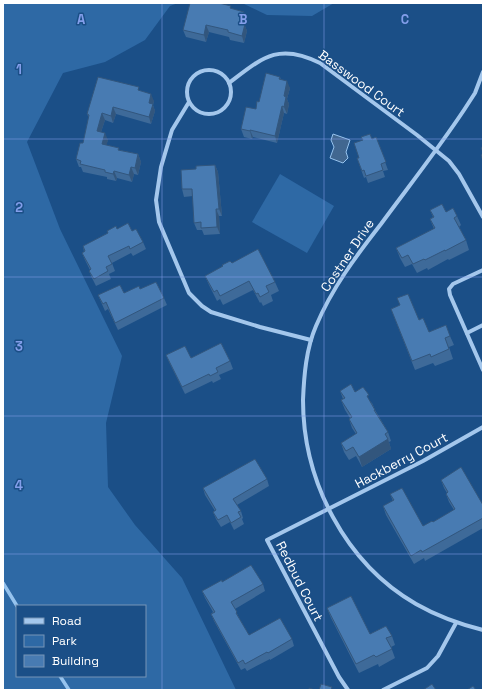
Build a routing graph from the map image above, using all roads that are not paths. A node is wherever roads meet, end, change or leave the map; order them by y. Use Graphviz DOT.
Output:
graph roads {
  1 [pos="483,72"];
  2 [pos="229,82"];
  3 [pos="189,102"];
  4 [pos="436,150"];
  5 [pos="483,216"];
  6 [pos="483,270"];
  7 [pos="483,325"];
  8 [pos="467,333"];
  9 [pos="311,340"];
  10 [pos="483,370"];
  11 [pos="483,427"];
  12 [pos="329,510"];
  13 [pos="456,623"];
  14 [pos="483,630"];
  15 [pos="348,690"];
  16 [pos="383,690"];
  1 -- 4 [label="street, Costner Drive"];
  2 -- 3 [label="street"];
  2 -- 3 [label="street"];
  2 -- 4 [label="street, Basswood Court"];
  3 -- 9 [label="street"];
  4 -- 5 [label="street, Basswood Court"];
  4 -- 9 [label="street, Costner Drive"];
  6 -- 8 [label="street"];
  7 -- 8 [label="street"];
  8 -- 10 [label="street"];
  9 -- 12 [label="street, Costner Drive"];
  11 -- 12 [label="street, Hackberry Court"];
  12 -- 13 [label="street, Costner Drive"];
  12 -- 15 [label="street, Redbud Court"];
  13 -- 14 [label="street, Costner Drive"];
  13 -- 16 [label="street"];
}
